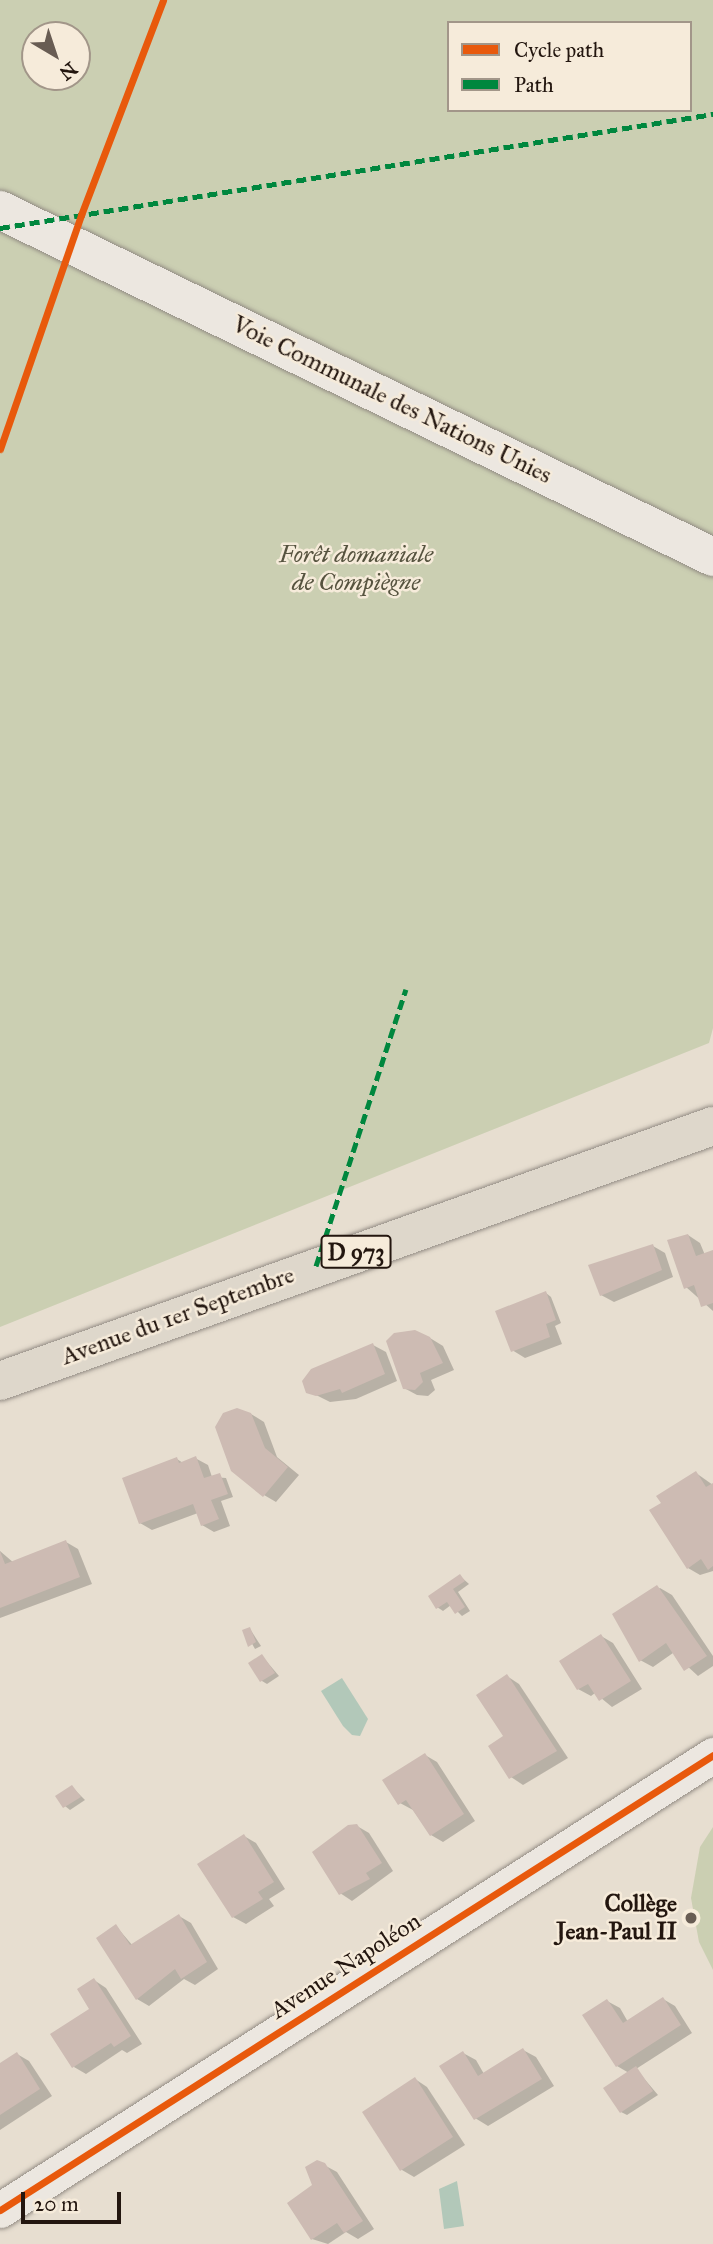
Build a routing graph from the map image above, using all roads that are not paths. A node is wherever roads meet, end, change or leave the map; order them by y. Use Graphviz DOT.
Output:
graph roads {
  1 [pos="0,210"];
  2 [pos="713,557"];
  3 [pos="713,1126"];
  4 [pos="0,1381"];
  5 [pos="713,1755"];
  6 [pos="0,2210"];
  1 -- 2 [label="main road, Voie Communale des Nations Unies"];
  3 -- 4 [label="main road, Avenue du 1er Septembre / D 973"];
  5 -- 6 [label="street, Avenue Napoléon"];
}
